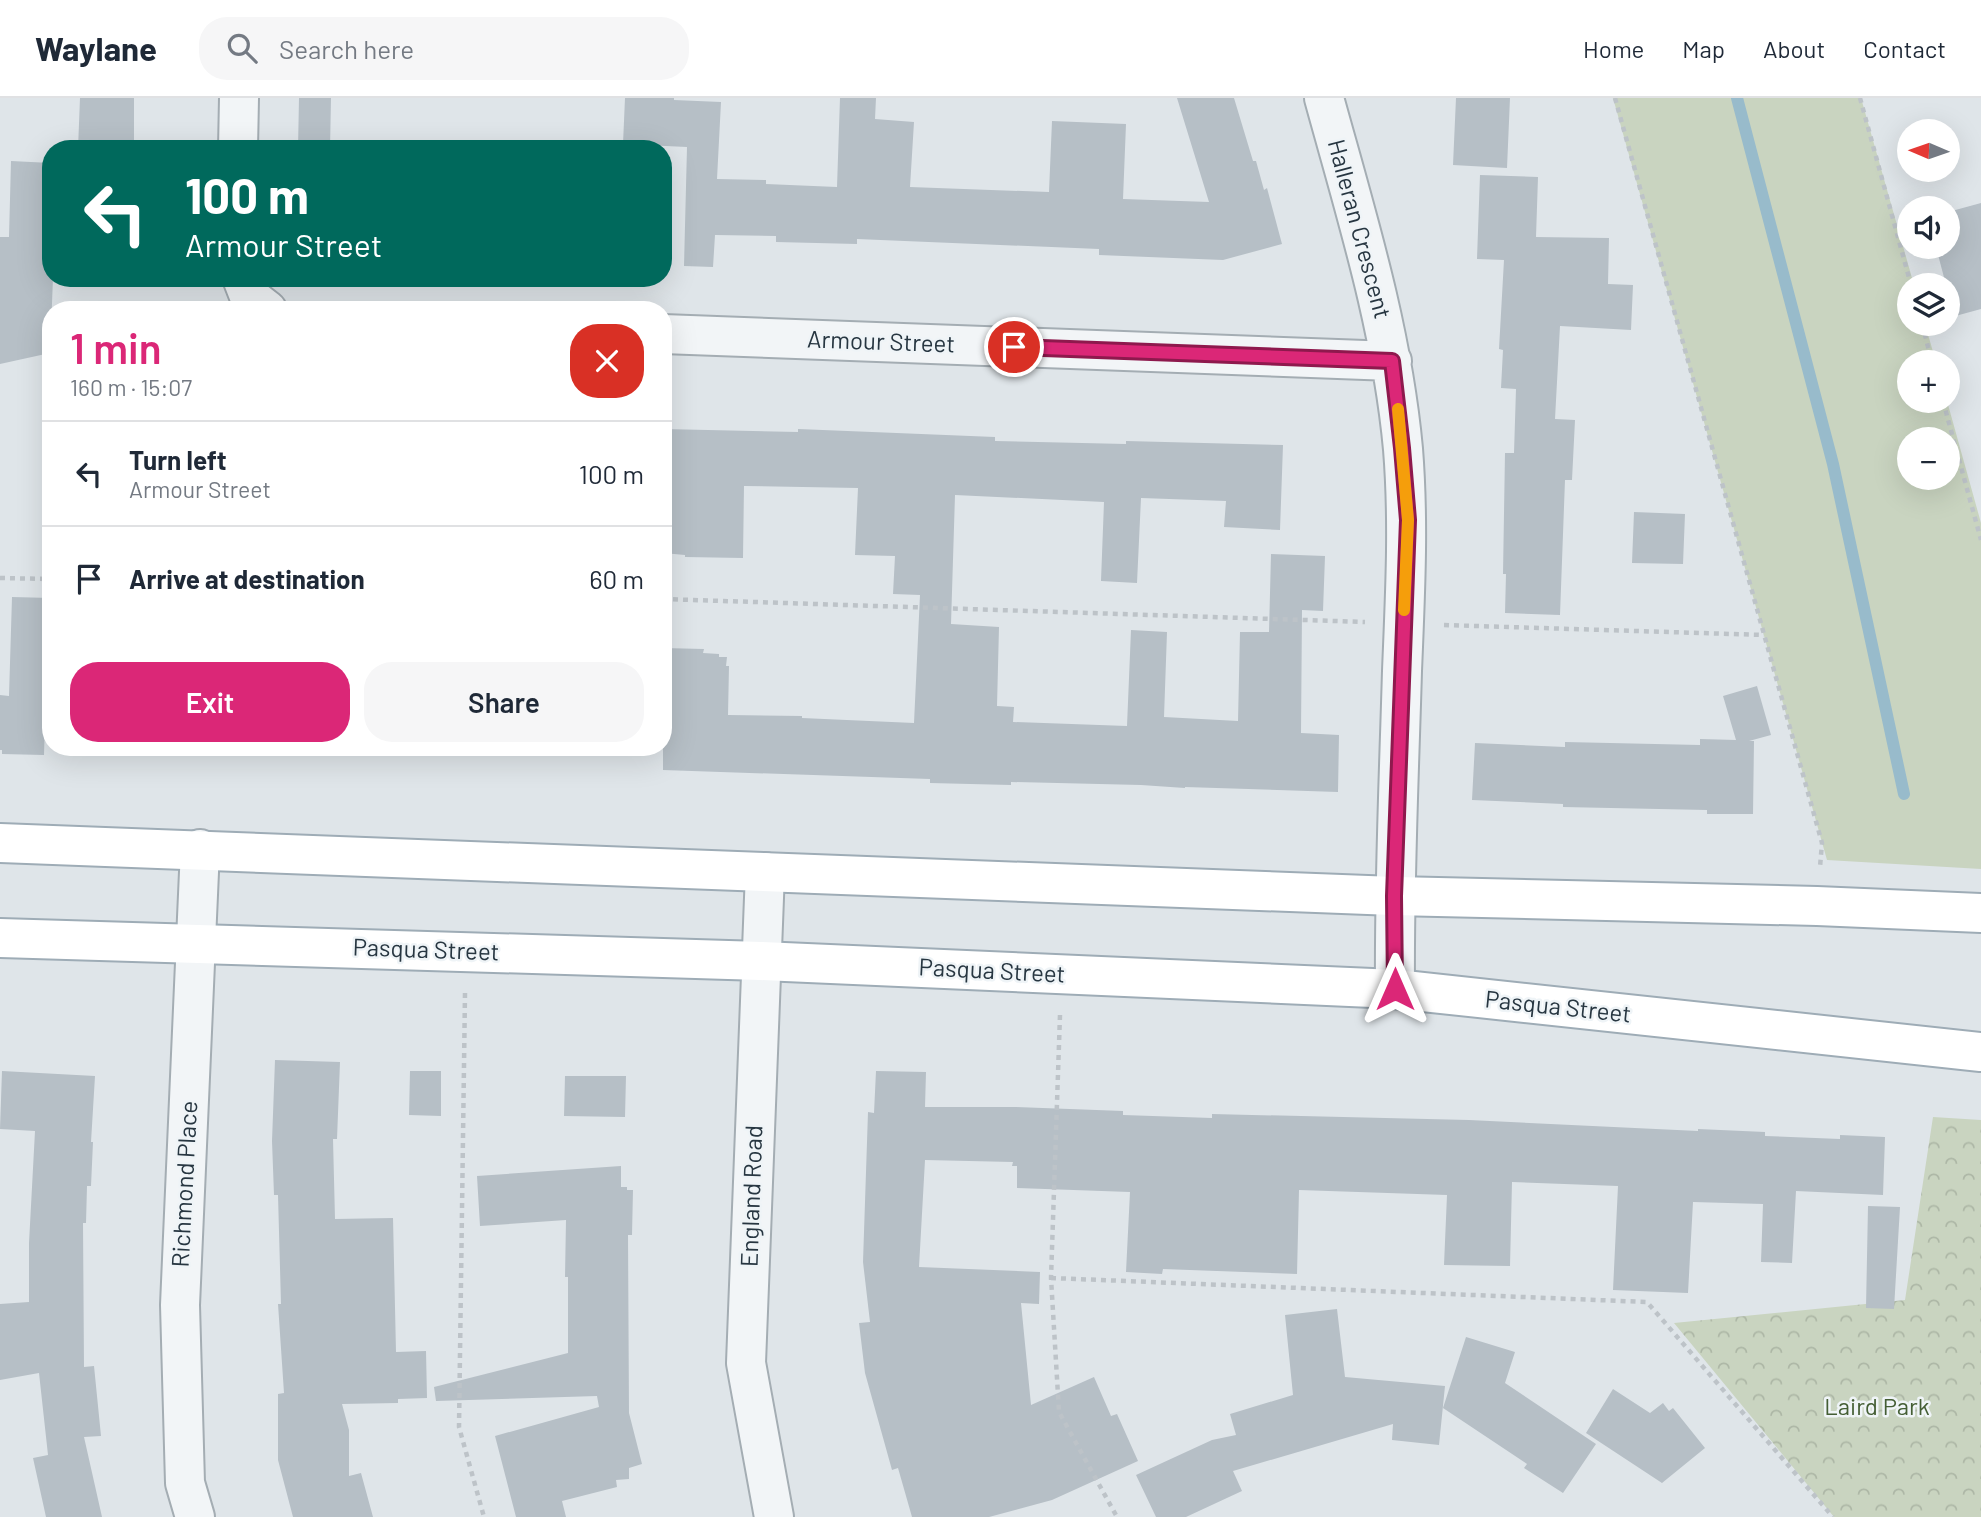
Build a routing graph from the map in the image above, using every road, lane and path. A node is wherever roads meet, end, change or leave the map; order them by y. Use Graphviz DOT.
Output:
graph roads {
  1 [pos="239,98"];
  2 [pos="1324,98"];
  3 [pos="1615,98"];
  4 [pos="1860,98"];
  5 [pos="237,140"];
  6 [pos="1908,273"];
  7 [pos="246,287"];
  8 [pos="255,301"];
  9 [pos="672,334"];
  10 [pos="1392,361"];
  11 [pos="1946,413"];
  12 [pos="1981,540"];
  13 [pos="0,578"];
  14 [pos="42,579"];
  15 [pos="672,599"];
  16 [pos="1404,624"];
  17 [pos="1764,635"];
  18 [pos="0,843"];
  19 [pos="200,849"];
  20 [pos="765,872"];
  21 [pos="1394,896"];
  22 [pos="1817,906"];
  23 [pos="1981,913"];
  24 [pos="0,938"];
  25 [pos="197,943"];
  26 [pos="465,951"];
  27 [pos="761,961"];
  28 [pos="1061,974"];
  29 [pos="1395,989"];
  30 [pos="1981,1052"];
  31 [pos="1051,1278"];
  32 [pos="195,1517"];
  33 [pos="484,1517"];
  34 [pos="774,1517"];
  35 [pos="1117,1517"];
  36 [pos="1833,1517"];
  1 -- 5 [label="street"];
  2 -- 10 [label="street, Halleran Crescent"];
  3 -- 17 [label="path"];
  4 -- 6 [label="path"];
  7 -- 8 [label="street"];
  9 -- 10 [label="street, Armour Street"];
  10 -- 16 [label="street, Halleran Crescent"];
  11 -- 12 [label="path"];
  13 -- 14 [label="path"];
  15 -- 16 [label="path"];
  16 -- 17 [label="path"];
  16 -- 21 [label="street, Halleran Crescent"];
  17 -- 22 [label="path"];
  18 -- 19 [label="main road"];
  19 -- 20 [label="main road"];
  19 -- 25 [label="street, Richmond Place"];
  20 -- 21 [label="main road"];
  20 -- 27 [label="street, England Road"];
  21 -- 22 [label="main road"];
  21 -- 29 [label="street, Halleran Crescent"];
  22 -- 23 [label="main road"];
  24 -- 25 [label="main road, Pasqua Street"];
  25 -- 26 [label="main road, Pasqua Street"];
  25 -- 32 [label="street, Richmond Place"];
  26 -- 27 [label="main road, Pasqua Street"];
  26 -- 33 [label="path"];
  27 -- 28 [label="main road, Pasqua Street"];
  27 -- 34 [label="street, England Road"];
  28 -- 29 [label="main road, Pasqua Street"];
  28 -- 31 [label="path"];
  29 -- 30 [label="main road, Pasqua Street"];
  31 -- 35 [label="path"];
  31 -- 36 [label="path"];
}
